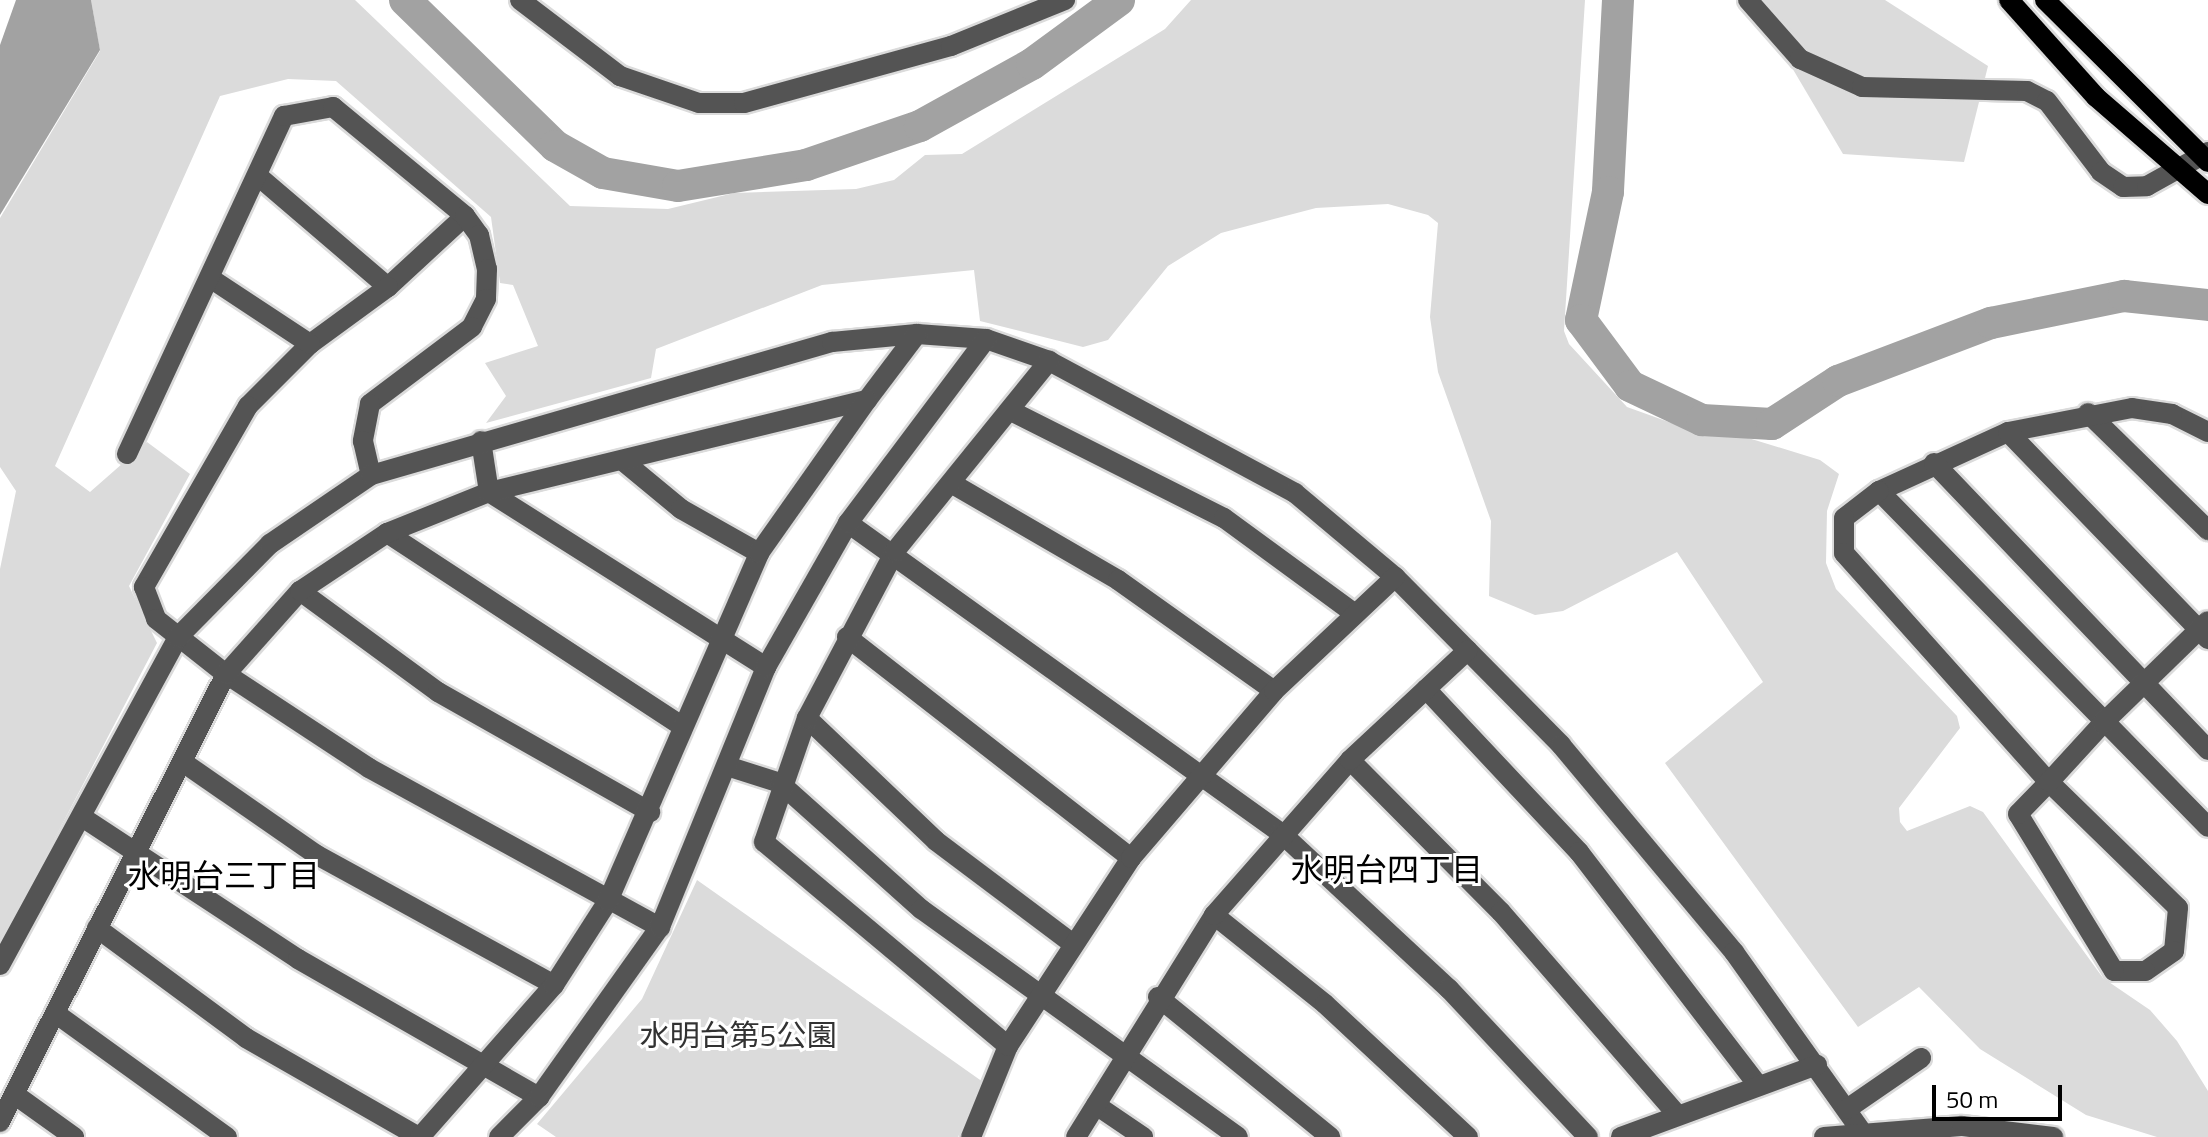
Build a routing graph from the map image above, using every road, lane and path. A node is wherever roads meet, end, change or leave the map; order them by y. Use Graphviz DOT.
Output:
graph roads {
  1 [pos="520,0"];
  2 [pos="1065,0"];
  3 [pos="1748,0"];
  4 [pos="2009,0"];
  5 [pos="2045,0"];
  6 [pos="2206,157"];
  7 [pos="2179,172"];
  8 [pos="258,176"];
  9 [pos="2208,194"];
  10 [pos="465,216"];
  11 [pos="210,278"];
  12 [pos="388,287"];
  13 [pos="917,334"];
  14 [pos="986,339"];
  15 [pos="310,344"];
  16 [pos="1049,361"];
  17 [pos="867,400"];
  18 [pos="1013,412"];
  19 [pos="2088,413"];
  20 [pos="2008,432"];
  21 [pos="2208,432"];
  22 [pos="481,441"];
  23 [pos="127,454"];
  24 [pos="623,461"];
  25 [pos="1934,463"];
  26 [pos="371,475"];
  27 [pos="951,483"];
  28 [pos="1879,491"];
  29 [pos="489,492"];
  30 [pos="848,523"];
  31 [pos="2208,530"];
  32 [pos="387,533"];
  33 [pos="895,551"];
  34 [pos="759,553"];
  35 [pos="1395,577"];
  36 [pos="300,591"];
  37 [pos="1354,613"];
  38 [pos="2205,630"];
  39 [pos="178,637"];
  40 [pos="847,637"];
  41 [pos="718,641"];
  42 [pos="1468,650"];
  43 [pos="766,667"];
  44 [pos="226,674"];
  45 [pos="2143,684"];
  46 [pos="1426,689"];
  47 [pos="1274,691"];
  48 [pos="807,718"];
  49 [pos="2103,723"];
  50 [pos="683,727"];
  51 [pos="2208,750"];
  52 [pos="1350,760"];
  53 [pos="184,763"];
  54 [pos="730,767"];
  55 [pos="1200,777"];
  56 [pos="2049,782"];
  57 [pos="780,783"];
  58 [pos="650,812"];
  59 [pos="85,819"];
  60 [pos="2208,827"];
  61 [pos="1281,833"];
  62 [pos="137,853"];
  63 [pos="1131,858"];
  64 [pos="608,901"];
  65 [pos="1214,915"];
  66 [pos="660,927"];
  67 [pos="97,928"];
  68 [pos="1073,944"];
  69 [pos="0,965"];
  70 [pos="554,985"];
  71 [pos="1041,997"];
  72 [pos="1158,997"];
  73 [pos="55,1013"];
  74 [pos="1008,1046"];
  75 [pos="1123,1053"];
  76 [pos="1921,1058"];
  77 [pos="1817,1065"];
  78 [pos="484,1066"];
  79 [pos="1756,1083"];
  80 [pos="14,1094"];
  81 [pos="539,1097"];
  82 [pos="1096,1105"];
  83 [pos="1847,1109"];
  84 [pos="1675,1112"];
  85 [pos="0,1122"];
  86 [pos="1860,1129"];
  87 [pos="1908,1132"];
  88 [pos="509,1134"];
  89 [pos="74,1137"];
  90 [pos="227,1137"];
  91 [pos="419,1137"];
  92 [pos="971,1137"];
  93 [pos="1076,1137"];
  94 [pos="1143,1137"];
  95 [pos="1238,1137"];
  96 [pos="1330,1137"];
  97 [pos="1468,1137"];
  98 [pos="1588,1137"];
  99 [pos="1621,1137"];
  100 [pos="1824,1137"];
  101 [pos="2053,1137"];
  1 -- 2 [label="street"];
  3 -- 7 [label="street"];
  4 -- 7 [label="main road"];
  5 -- 6 [label="main road"];
  6 -- 7 [label="street"];
  7 -- 9 [label="main road"];
  8 -- 10 [label="street"];
  8 -- 11 [label="street"];
  8 -- 12 [label="street"];
  10 -- 12 [label="street"];
  10 -- 26 [label="street"];
  11 -- 15 [label="street"];
  11 -- 23 [label="street"];
  12 -- 15 [label="street"];
  13 -- 14 [label="street"];
  13 -- 17 [label="street"];
  13 -- 22 [label="street"];
  14 -- 16 [label="street"];
  14 -- 30 [label="street"];
  15 -- 39 [label="street"];
  16 -- 18 [label="street"];
  16 -- 35 [label="street"];
  17 -- 24 [label="street"];
  17 -- 34 [label="street"];
  18 -- 27 [label="street"];
  18 -- 37 [label="street"];
  19 -- 20 [label="street"];
  19 -- 21 [label="street"];
  19 -- 31 [label="street"];
  20 -- 25 [label="street"];
  20 -- 38 [label="street"];
  22 -- 26 [label="street"];
  22 -- 29 [label="street"];
  24 -- 29 [label="street"];
  24 -- 34 [label="street"];
  25 -- 28 [label="street"];
  25 -- 45 [label="street"];
  26 -- 39 [label="street"];
  27 -- 33 [label="street"];
  27 -- 47 [label="street"];
  28 -- 49 [label="street"];
  28 -- 56 [label="street"];
  29 -- 32 [label="street"];
  29 -- 41 [label="street"];
  30 -- 33 [label="street"];
  30 -- 43 [label="street"];
  32 -- 36 [label="street"];
  32 -- 50 [label="street"];
  33 -- 40 [label="street"];
  33 -- 55 [label="street"];
  34 -- 41 [label="street"];
  35 -- 37 [label="street"];
  35 -- 42 [label="street"];
  36 -- 44 [label="street"];
  36 -- 58 [label="street"];
  37 -- 47 [label="street"];
  38 -- 45 [label="street"];
  39 -- 44 [label="street"];
  39 -- 59 [label="street"];
  40 -- 48 [label="street"];
  40 -- 63 [label="street"];
  41 -- 43 [label="street"];
  41 -- 50 [label="street"];
  42 -- 46 [label="street"];
  42 -- 77 [label="street"];
  43 -- 54 [label="street"];
  44 -- 53 [label="street"];
  44 -- 64 [label="street"];
  45 -- 49 [label="street"];
  45 -- 51 [label="street"];
  46 -- 52 [label="street"];
  46 -- 79 [label="street"];
  47 -- 55 [label="street"];
  48 -- 57 [label="street"];
  48 -- 68 [label="street"];
  49 -- 56 [label="street"];
  49 -- 60 [label="street"];
  50 -- 58 [label="street"];
  52 -- 61 [label="street"];
  52 -- 84 [label="street"];
  53 -- 62 [label="street"];
  53 -- 70 [label="street"];
  54 -- 57 [label="street"];
  54 -- 66 [label="street"];
  55 -- 61 [label="street"];
  55 -- 63 [label="street"];
  56 -- 56 [label="street"];
  57 -- 71 [label="street"];
  57 -- 74 [label="street"];
  58 -- 64 [label="street"];
  59 -- 62 [label="street"];
  59 -- 69 [label="street"];
  61 -- 65 [label="street"];
  61 -- 98 [label="street"];
  62 -- 67 [label="street"];
  62 -- 78 [label="street"];
  63 -- 68 [label="street"];
  64 -- 66 [label="street"];
  64 -- 70 [label="street"];
  65 -- 72 [label="street"];
  65 -- 97 [label="street"];
  66 -- 81 [label="street"];
  67 -- 73 [label="street"];
  67 -- 91 [label="street"];
  68 -- 71 [label="street"];
  70 -- 78 [label="street"];
  71 -- 74 [label="street"];
  71 -- 75 [label="street"];
  72 -- 75 [label="street"];
  72 -- 96 [label="street"];
  73 -- 80 [label="street"];
  73 -- 90 [label="street"];
  74 -- 92 [label="street"];
  75 -- 82 [label="street"];
  75 -- 95 [label="street"];
  76 -- 83 [label="street"];
  77 -- 79 [label="street"];
  77 -- 83 [label="street"];
  78 -- 81 [label="street"];
  78 -- 91 [label="street"];
  79 -- 84 [label="street"];
  80 -- 85 [label="street"];
  80 -- 89 [label="street"];
  81 -- 88 [label="street"];
  82 -- 93 [label="street"];
  82 -- 94 [label="street"];
  83 -- 86 [label="street"];
  84 -- 99 [label="street"];
  86 -- 87 [label="street"];
  86 -- 100 [label="street"];
  87 -- 101 [label="street"];
}
